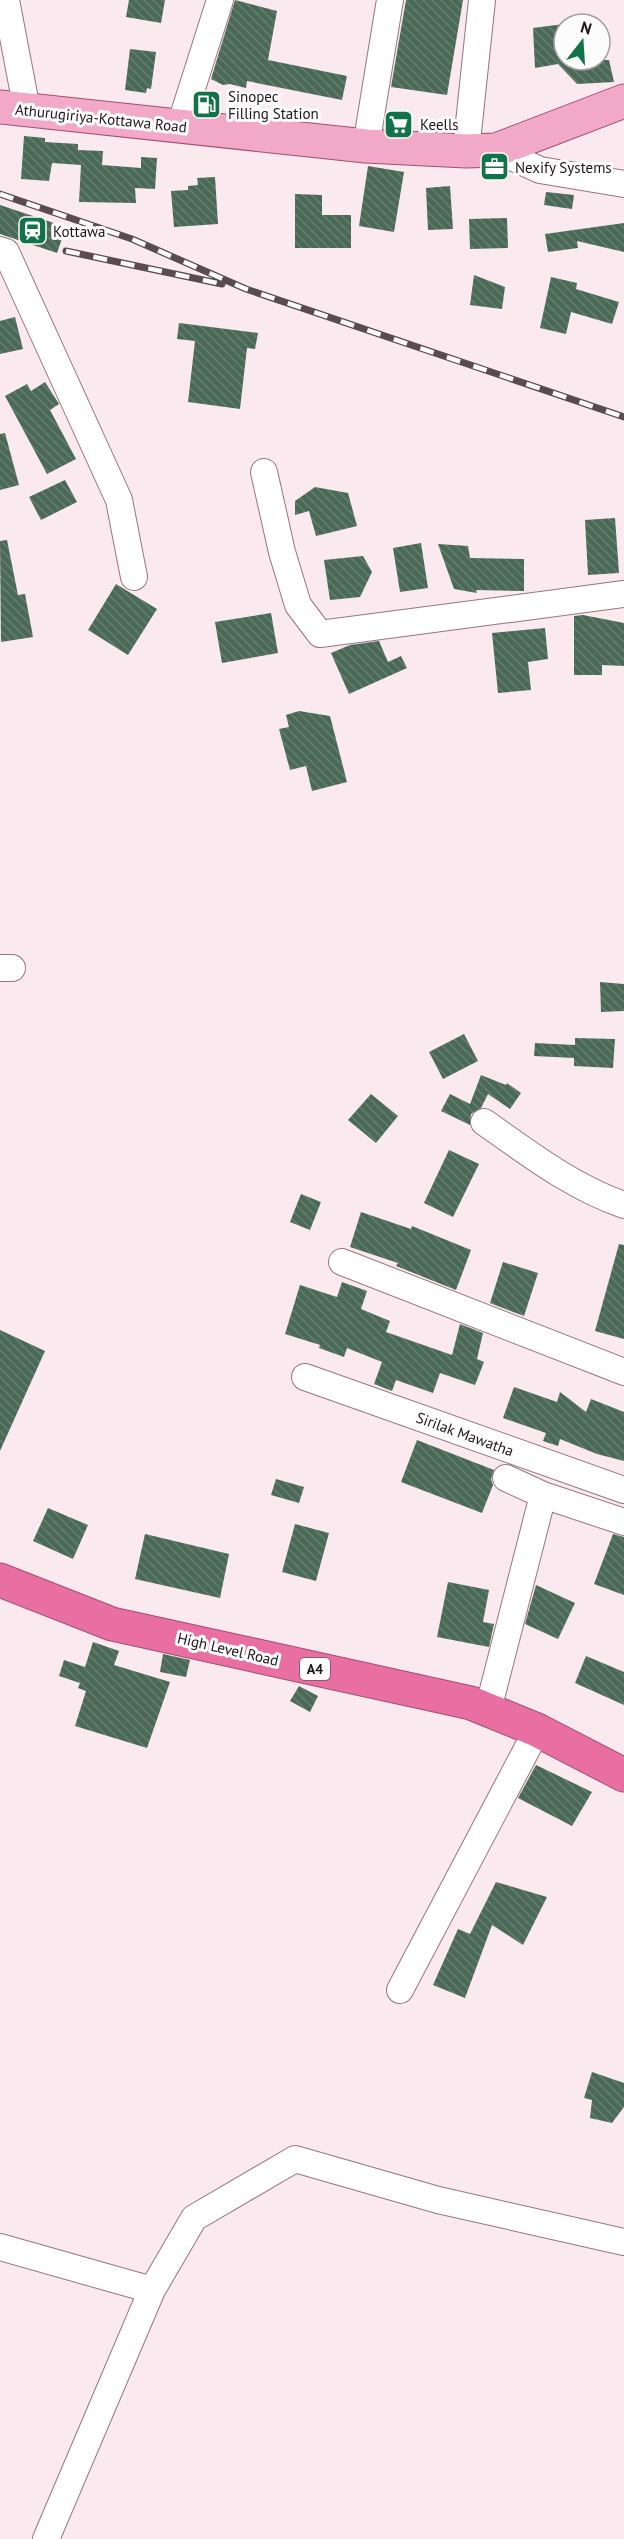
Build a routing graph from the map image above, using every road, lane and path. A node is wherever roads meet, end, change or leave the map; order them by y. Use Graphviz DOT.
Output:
graph roads {
  1 [pos="6,0"];
  2 [pos="220,0"];
  3 [pos="390,0"];
  4 [pos="482,0"];
  5 [pos="624,101"];
  6 [pos="14,108"];
  7 [pos="180,126"];
  8 [pos="366,146"];
  9 [pos="481,151"];
  10 [pos="624,184"];
  11 [pos="0,250"];
  12 [pos="264,472"];
  13 [pos="134,577"];
  14 [pos="624,594"];
  15 [pos="484,1122"];
  16 [pos="624,1204"];
  17 [pos="342,1262"];
  18 [pos="624,1372"];
  19 [pos="305,1377"];
  20 [pos="506,1478"];
  21 [pos="624,1490"];
  22 [pos="543,1495"];
  23 [pos="624,1522"];
  24 [pos="0,1567"];
  25 [pos="0,1580"];
  26 [pos="115,1617"];
  27 [pos="490,1698"];
  28 [pos="537,1730"];
  29 [pos="624,1763"];
  30 [pos="624,1775"];
  31 [pos="400,1990"];
  32 [pos="624,2242"];
  33 [pos="0,2247"];
  34 [pos="152,2290"];
  35 [pos="46,2539"];
  1 -- 6 [label="street"];
  2 -- 7 [label="street"];
  3 -- 8 [label="street"];
  4 -- 9 [label="street"];
  5 -- 9 [label="main road, Athurugiriya-Kottawa Road"];
  6 -- 7 [label="main road, Athurugiriya-Kottawa Road"];
  7 -- 8 [label="main road, Athurugiriya-Kottawa Road"];
  8 -- 9 [label="main road, Athurugiriya-Kottawa Road"];
  9 -- 10 [label="street"];
  11 -- 13 [label="street"];
  12 -- 14 [label="street"];
  15 -- 16 [label="street"];
  17 -- 18 [label="street"];
  19 -- 21 [label="street, Sirilak Mawatha"];
  20 -- 22 [label="street"];
  22 -- 23 [label="street"];
  22 -- 27 [label="street"];
  24 -- 26 [label="highway, High Level Road / A4"];
  25 -- 26 [label="highway, High Level Road / A4"];
  26 -- 27 [label="highway, High Level Road / A4"];
  26 -- 28 [label="highway, High Level Road / A4"];
  27 -- 29 [label="highway, High Level Road / A4"];
  28 -- 30 [label="highway, High Level Road / A4"];
  28 -- 31 [label="street"];
  32 -- 34 [label="street"];
  33 -- 34 [label="street"];
  34 -- 35 [label="street"];
}
